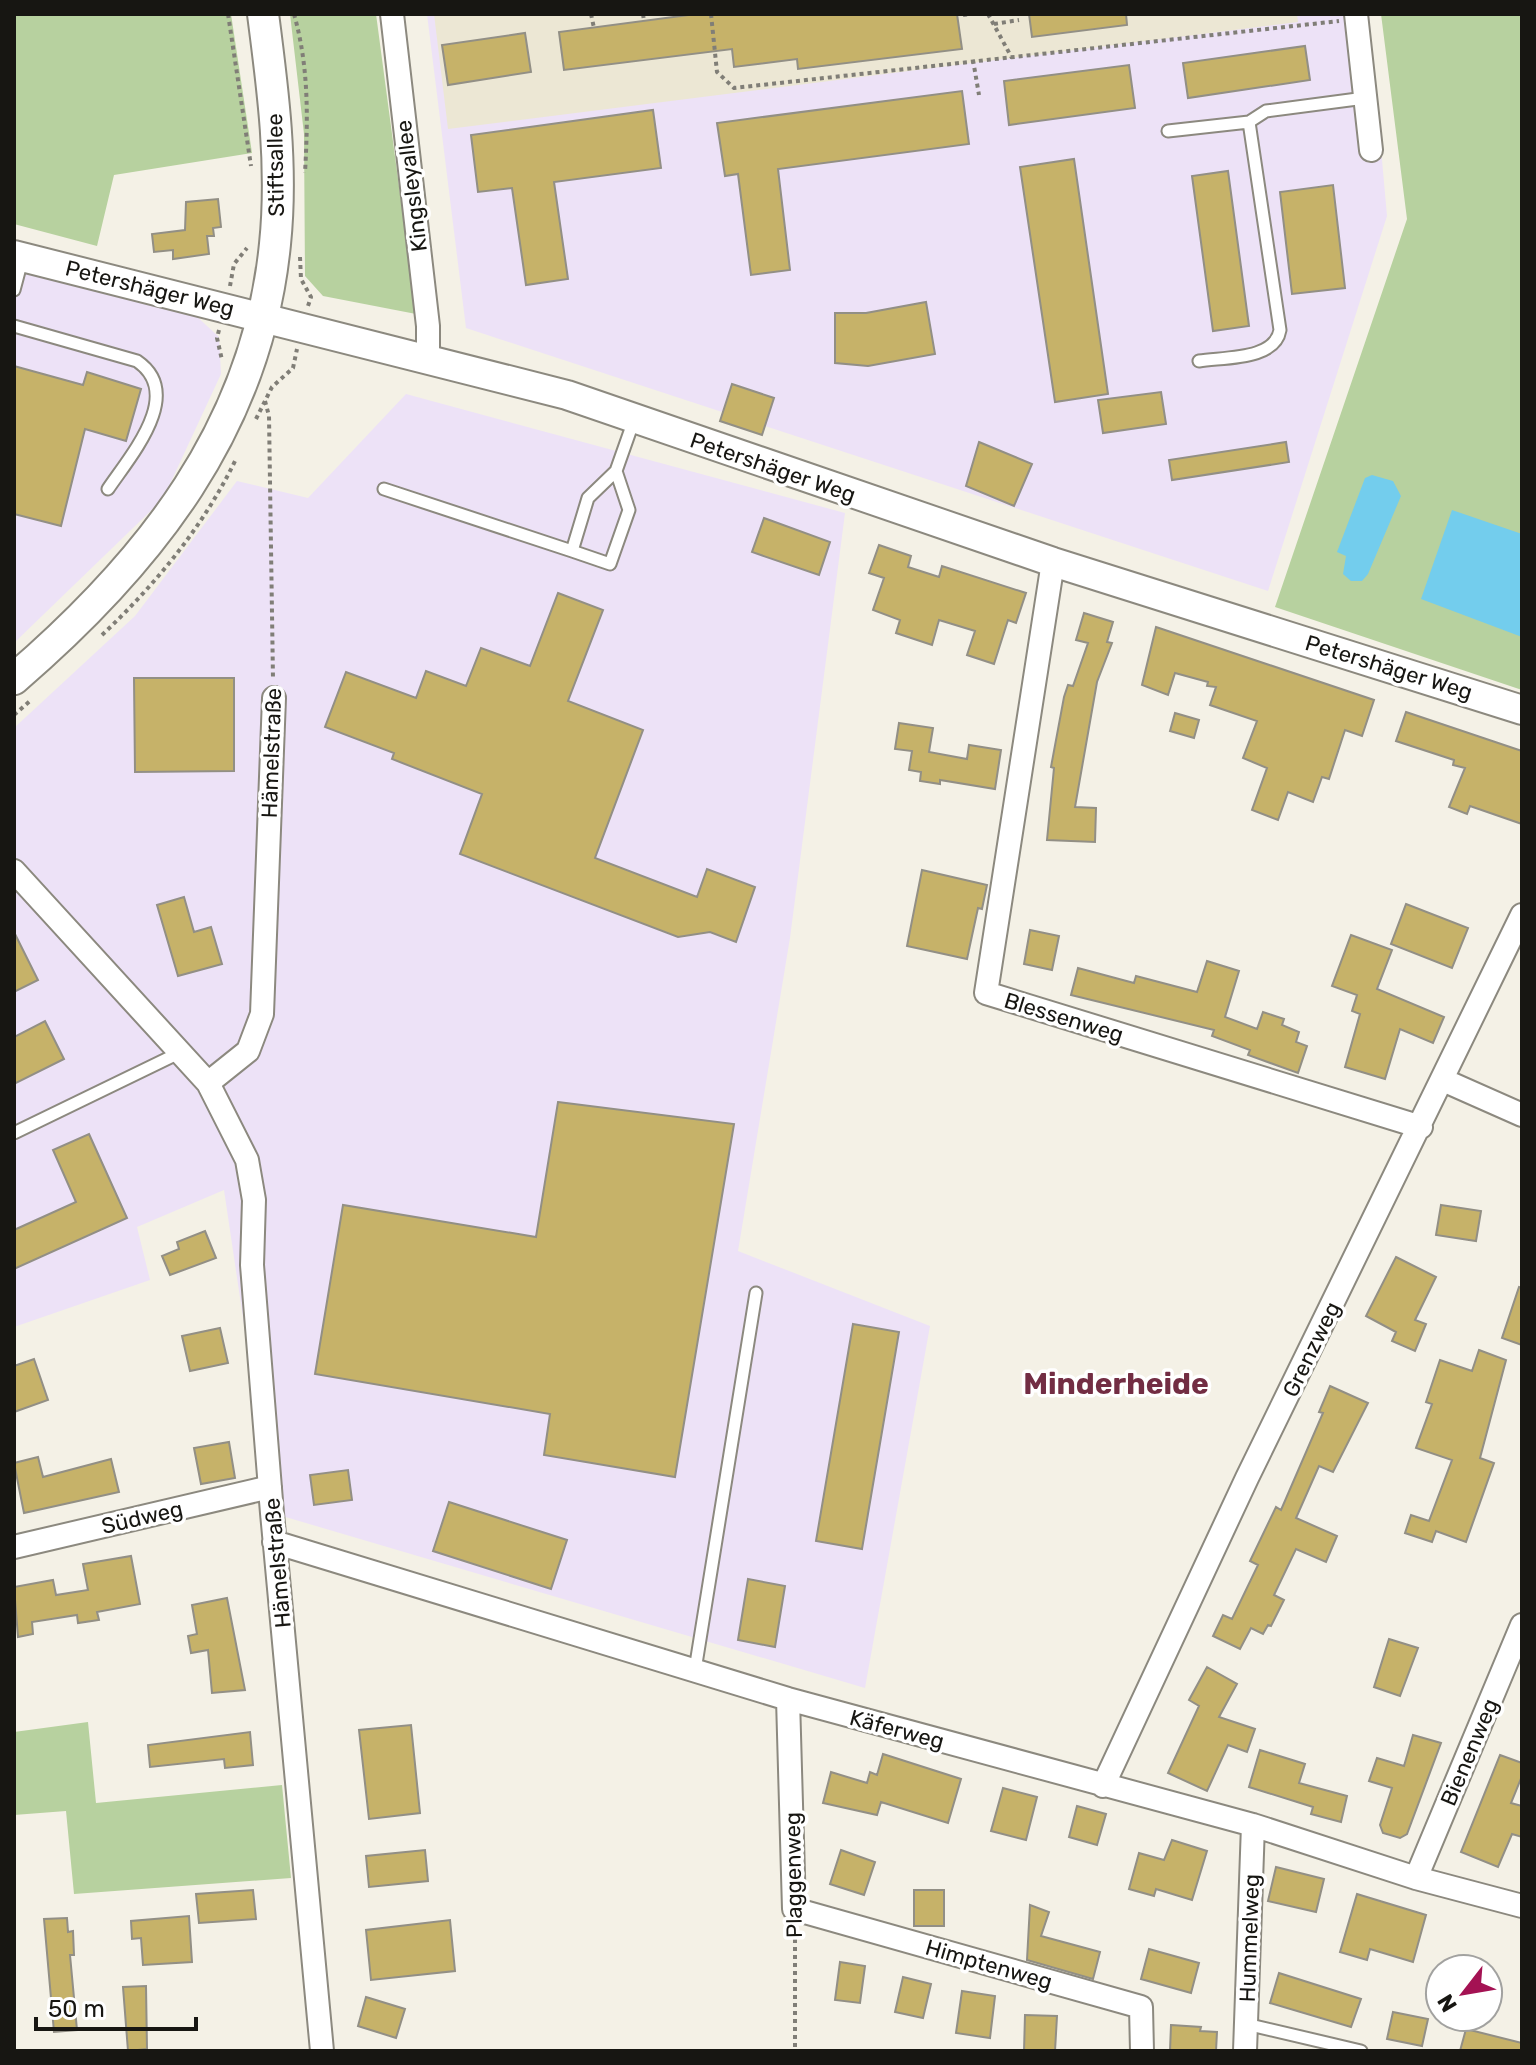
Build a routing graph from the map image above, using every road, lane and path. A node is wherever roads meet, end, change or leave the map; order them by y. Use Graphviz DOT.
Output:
graph roads {
  1 [pos="228,14"];
  2 [pos="263,14"];
  3 [pos="392,14"];
  4 [pos="591,14"];
  5 [pos="643,14"];
  6 [pos="711,14"];
  7 [pos="970,14"];
  8 [pos="988,14"];
  9 [pos="963,15"];
  10 [pos="1356,17"];
  11 [pos="1019,20"];
  12 [pos="644,21"];
  13 [pos="994,24"];
  14 [pos="594,28"];
  15 [pos="1012,58"];
  16 [pos="973,60"];
  17 [pos="979,95"];
  18 [pos="1365,98"];
  19 [pos="1249,122"];
  20 [pos="1168,131"];
  21 [pos="1371,150"];
  22 [pos="254,174"];
  23 [pos="252,241"];
  24 [pos="18,256"];
  25 [pos="14,290"];
  26 [pos="225,307"];
  27 [pos="262,316"];
  28 [pos="14,326"];
  29 [pos="428,359"];
  30 [pos="1199,361"];
  31 [pos="244,375"];
  32 [pos="265,401"];
  33 [pos="634,419"];
  34 [pos="616,471"];
  35 [pos="108,489"];
  36 [pos="384,489"];
  37 [pos="572,551"];
  38 [pos="1053,562"];
  39 [pos="14,679"];
  40 [pos="274,698"];
  41 [pos="1522,710"];
  42 [pos="14,871"];
  43 [pos="1522,915"];
  44 [pos="181,1052"];
  45 [pos="1443,1080"];
  46 [pos="208,1083"];
  47 [pos="1522,1115"];
  48 [pos="1421,1127"];
  49 [pos="14,1133"];
  50 [pos="756,1293"];
  51 [pos="270,1487"];
  52 [pos="274,1542"];
  53 [pos="14,1547"];
  54 [pos="1522,1625"];
  55 [pos="695,1670"];
  56 [pos="788,1699"];
  57 [pos="1103,1786"];
  58 [pos="1253,1825"];
  59 [pos="1416,1878"];
  60 [pos="1522,1906"];
  61 [pos="794,1909"];
  62 [pos="1246,2024"];
  63 [pos="322,2051"];
  64 [pos="795,2051"];
  65 [pos="1142,2051"];
  66 [pos="1245,2051"];
  67 [pos="1361,2051"];
  1 -- 22 [label="path"];
  2 -- 27 [label="main road, Stiftsallee"];
  3 -- 29 [label="street, Kingsleyallee"];
  4 -- 14 [label="path"];
  5 -- 12 [label="path"];
  6 -- 16 [label="path"];
  7 -- 9 [label="path"];
  8 -- 13 [label="path"];
  10 -- 15 [label="path"];
  10 -- 18 [label="street"];
  11 -- 13 [label="path"];
  13 -- 15 [label="path"];
  15 -- 16 [label="path"];
  16 -- 17 [label="path"];
  18 -- 19 [label="lane"];
  18 -- 21 [label="street"];
  19 -- 20 [label="lane"];
  19 -- 30 [label="lane"];
  23 -- 26 [label="path"];
  24 -- 25 [label="lane"];
  24 -- 26 [label="street, Petershäger Weg"];
  26 -- 27 [label="street, Petershäger Weg"];
  26 -- 31 [label="path"];
  27 -- 29 [label="street, Petershäger Weg"];
  27 -- 31 [label="main road, Stiftsallee"];
  28 -- 35 [label="lane"];
  29 -- 33 [label="street, Petershäger Weg"];
  31 -- 39 [label="main road, Stiftsallee"];
  32 -- 40 [label="path, Hämelstraße"];
  33 -- 34 [label="lane"];
  33 -- 38 [label="street, Petershäger Weg"];
  34 -- 37 [label="lane"];
  34 -- 37 [label="lane"];
  36 -- 37 [label="lane"];
  38 -- 41 [label="street, Petershäger Weg"];
  38 -- 48 [label="street, Blessenweg"];
  40 -- 46 [label="street, Hämelstraße"];
  42 -- 44 [label="street, Hämelstraße"];
  43 -- 45 [label="street, Grenzweg"];
  44 -- 46 [label="street, Hämelstraße"];
  44 -- 49 [label="lane"];
  45 -- 47 [label="street"];
  45 -- 48 [label="street, Grenzweg"];
  46 -- 51 [label="street, Hämelstraße"];
  48 -- 57 [label="street, Grenzweg"];
  50 -- 55 [label="lane"];
  51 -- 52 [label="street, Hämelstraße"];
  51 -- 53 [label="street, Südweg"];
  52 -- 55 [label="street, Käferweg"];
  52 -- 63 [label="street, Hämelstraße"];
  54 -- 59 [label="street, Bienenweg"];
  55 -- 56 [label="street, Käferweg"];
  56 -- 57 [label="street, Käferweg"];
  56 -- 61 [label="street, Plaggenweg"];
  57 -- 58 [label="street, Käferweg"];
  58 -- 59 [label="street, Käferweg"];
  58 -- 62 [label="street, Hummelweg"];
  59 -- 60 [label="street, Käferweg"];
  61 -- 64 [label="path, Plaggenweg"];
  61 -- 65 [label="street, Himptenweg"];
  62 -- 66 [label="street, Hummelweg"];
  62 -- 67 [label="lane"];
}
